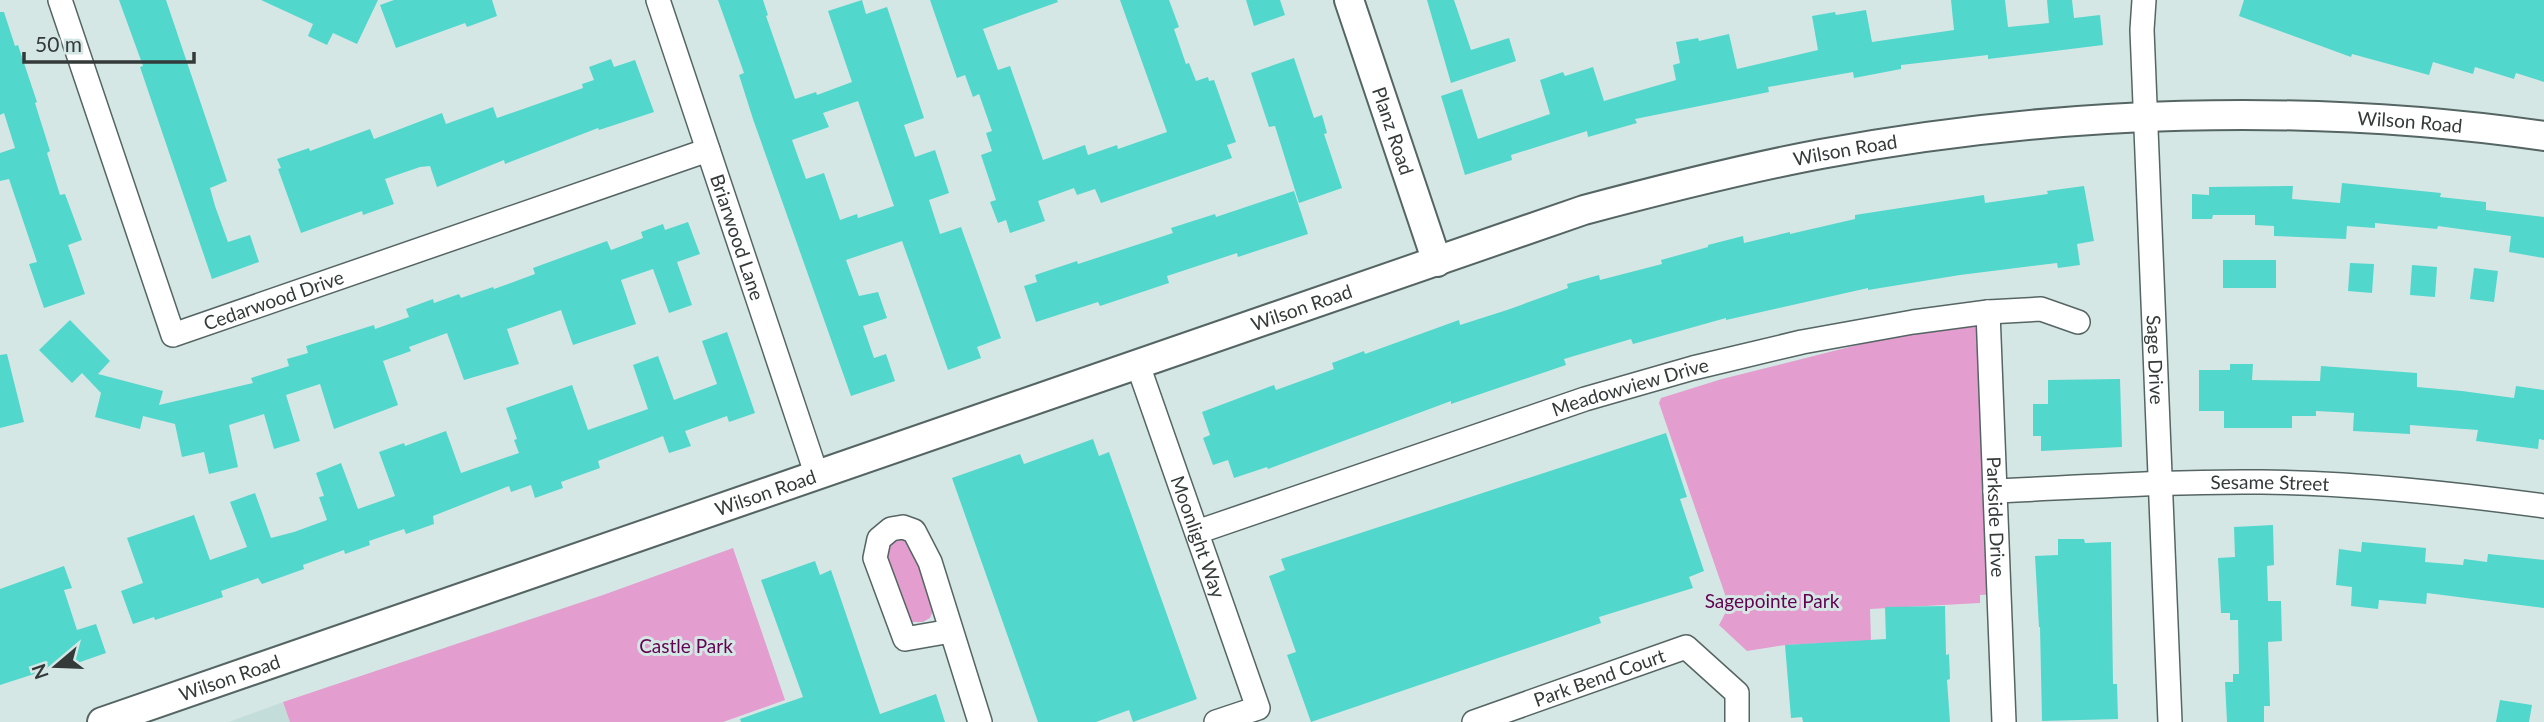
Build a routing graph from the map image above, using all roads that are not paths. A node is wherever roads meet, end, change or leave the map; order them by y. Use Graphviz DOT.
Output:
graph roads {
  1 [pos="60,0"];
  2 [pos="657,0"];
  3 [pos="1349,0"];
  4 [pos="2144,0"];
  5 [pos="2145,118"];
  6 [pos="2544,136"];
  7 [pos="708,150"];
  8 [pos="1437,262"];
  9 [pos="1987,312"];
  10 [pos="2078,322"];
  11 [pos="1138,365"];
  12 [pos="817,476"];
  13 [pos="2160,484"];
  14 [pos="1995,491"];
  15 [pos="2544,506"];
  16 [pos="1197,532"];
  17 [pos="951,631"];
  18 [pos="102,722"];
  19 [pos="980,722"];
  20 [pos="1216,722"];
  21 [pos="1475,722"];
  22 [pos="1737,722"];
  23 [pos="2004,722"];
  24 [pos="2170,722"];
  1 -- 7 [label="street, Cedarwood Drive"];
  2 -- 7 [label="street, Briarwood Lane"];
  3 -- 8 [label="street, Planz Road"];
  4 -- 5 [label="street, Sage Drive"];
  5 -- 6 [label="street, Wilson Road"];
  5 -- 8 [label="street, Wilson Road"];
  5 -- 13 [label="street, Sage Drive"];
  7 -- 12 [label="street, Briarwood Lane"];
  8 -- 11 [label="street, Wilson Road"];
  9 -- 10 [label="street, Meadowview Drive"];
  9 -- 14 [label="street, Parkside Drive"];
  9 -- 16 [label="street, Meadowview Drive"];
  11 -- 12 [label="street, Wilson Road"];
  11 -- 16 [label="street, Moonlight Way"];
  12 -- 18 [label="street, Wilson Road"];
  13 -- 14 [label="street, Sesame Street"];
  13 -- 15 [label="street, Sesame Street"];
  13 -- 24 [label="street, Sage Drive"];
  14 -- 23 [label="street, Parkside Drive"];
  16 -- 20 [label="street, Moonlight Way"];
  17 -- 17 [label="street"];
  17 -- 19 [label="street"];
  21 -- 22 [label="street, Park Bend Court"];
}
